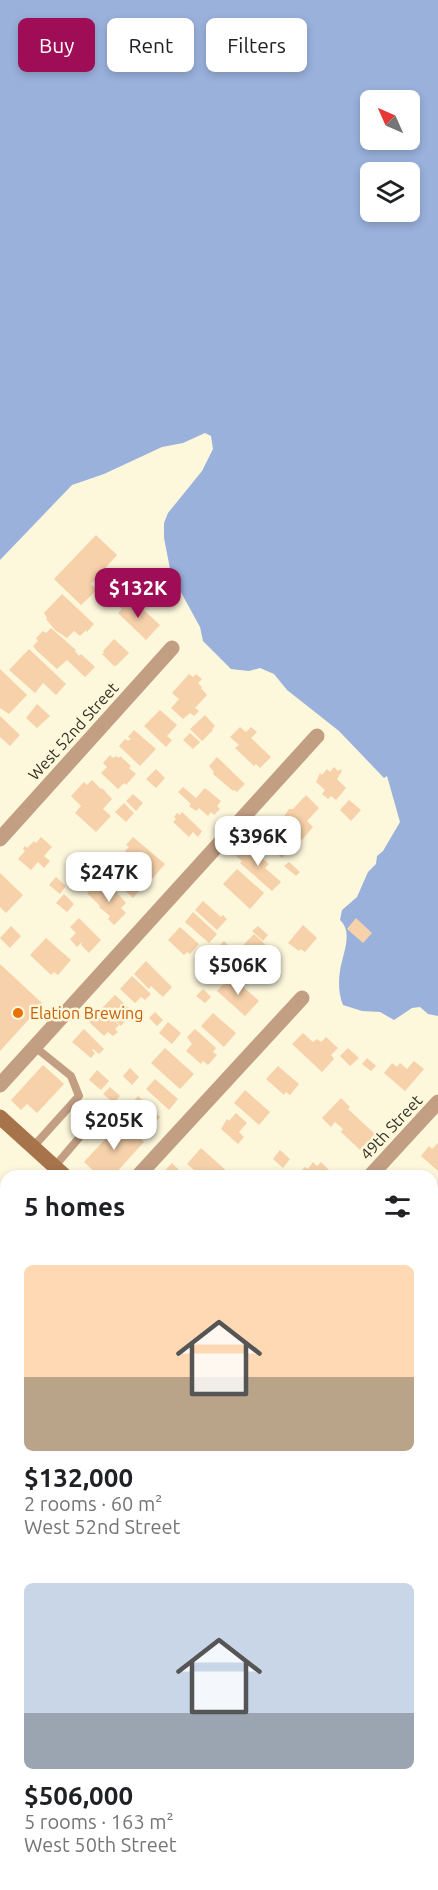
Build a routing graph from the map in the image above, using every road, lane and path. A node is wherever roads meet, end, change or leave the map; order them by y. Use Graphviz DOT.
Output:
graph roads {
  1 [pos="172,648"];
  2 [pos="317,736"];
  3 [pos="0,839"];
  4 [pos="302,998"];
  5 [pos="35,1047"];
  6 [pos="0,1085"];
  7 [pos="438,1102"];
  8 [pos="0,1117"];
  9 [pos="84,1132"];
  10 [pos="33,1147"];
  11 [pos="59,1170"];
  12 [pos="61,1170"];
  13 [pos="144,1170"];
  14 [pos="376,1170"];
  1 -- 3 [label="street, West 52nd Street"];
  2 -- 5 [label="street"];
  4 -- 13 [label="street"];
  5 -- 6 [label="street"];
  5 -- 10 [label="lane"];
  7 -- 14 [label="street, 49th Street"];
  8 -- 10 [label="main road"];
  9 -- 12 [label="lane"];
  10 -- 11 [label="main road"];
}
